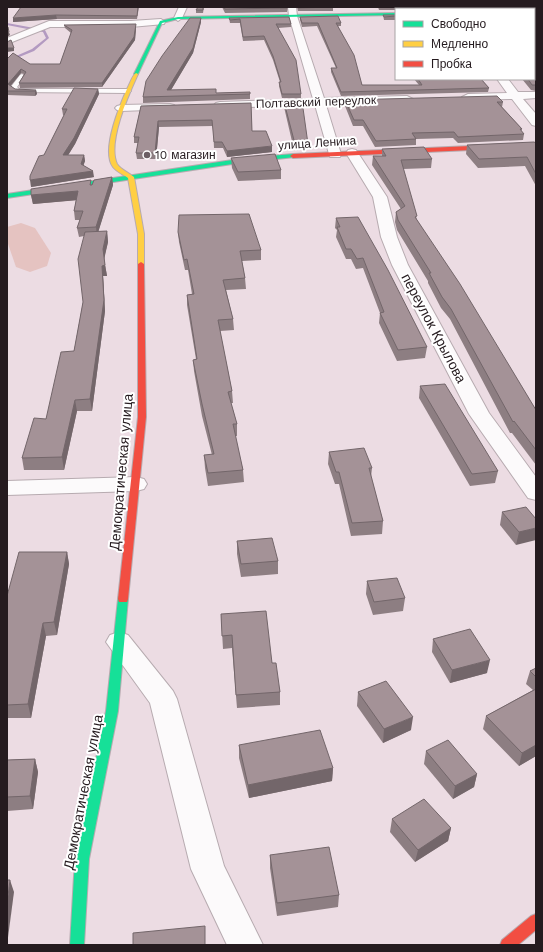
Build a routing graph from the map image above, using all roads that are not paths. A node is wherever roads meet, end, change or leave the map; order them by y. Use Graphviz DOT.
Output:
graph roads {
  1 [pos="183,7"];
  2 [pos="293,11"];
  3 [pos="395,14"];
  4 [pos="178,18"];
  5 [pos="161,22"];
  6 [pos="7,42"];
  7 [pos="22,76"];
  8 [pos="503,80"];
  9 [pos="128,91"];
  10 [pos="536,95"];
  11 [pos="516,96"];
  12 [pos="453,97"];
  13 [pos="422,98"];
  14 [pos="320,101"];
  15 [pos="184,106"];
  16 [pos="207,106"];
  17 [pos="121,108"];
  18 [pos="536,122"];
  19 [pos="536,145"];
  20 [pos="343,153"];
  21 [pos="131,177"];
  22 [pos="7,196"];
  23 [pos="136,484"];
  24 [pos="7,488"];
  25 [pos="536,493"];
  26 [pos="119,642"];
  27 [pos="536,921"];
  28 [pos="77,945"];
  29 [pos="245,945"];
  30 [pos="508,945"];
  1 -- 4 [label="street"];
  2 -- 3 [label="street"];
  2 -- 4 [label="street"];
  2 -- 14 [label="street, переулок Крылова"];
  4 -- 5 [label="street"];
  5 -- 6 [label="street"];
  5 -- 9 [label="street"];
  7 -- 9 [label="lane"];
  8 -- 11 [label="street"];
  9 -- 17 [label="street"];
  10 -- 11 [label="street"];
  11 -- 12 [label="street"];
  11 -- 18 [label="street"];
  13 -- 14 [label="street, Полтавский переулок"];
  14 -- 16 [label="street, Полтавский переулок"];
  14 -- 20 [label="street, переулок Крылова"];
  15 -- 17 [label="street"];
  17 -- 21 [label="street"];
  19 -- 20 [label="street, улица Ленина"];
  20 -- 21 [label="street, улица Ленина"];
  20 -- 25 [label="street, переулок Крылова"];
  21 -- 22 [label="street, улица Ленина"];
  21 -- 23 [label="street, Демократическая улица"];
  23 -- 24 [label="street"];
  23 -- 26 [label="street, Демократическая улица"];
  26 -- 28 [label="street, Демократическая улица"];
  26 -- 29 [label="street"];
  27 -- 30 [label="street"];
}
